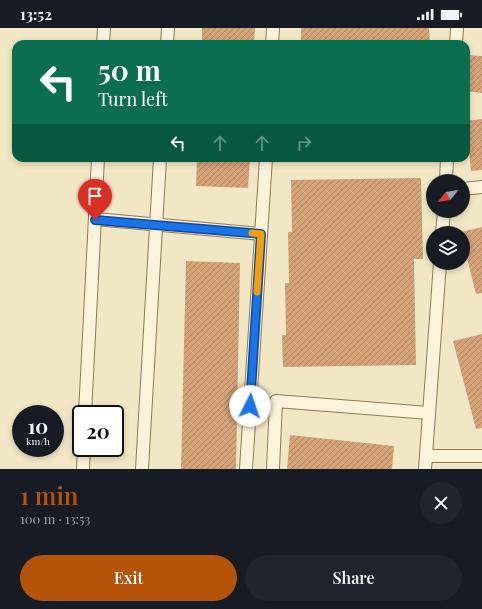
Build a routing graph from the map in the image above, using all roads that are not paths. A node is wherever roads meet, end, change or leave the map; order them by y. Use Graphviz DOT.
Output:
graph roads {
  1 [pos="104,28"];
  2 [pos="168,28"];
  3 [pos="273,28"];
  4 [pos="457,28"];
  5 [pos="103,40"];
  6 [pos="167,40"];
  7 [pos="272,40"];
  8 [pos="456,40"];
  9 [pos="98,162"];
  10 [pos="160,162"];
  11 [pos="266,162"];
  12 [pos="447,162"];
  13 [pos="446,174"];
  14 [pos="482,188"];
  15 [pos="470,189"];
  16 [pos="95,220"];
  17 [pos="156,225"];
  18 [pos="261,234"];
  19 [pos="439,270"];
  20 [pos="85,405"];
  21 [pos="429,413"];
  22 [pos="426,456"];
  23 [pos="482,456"];
  24 [pos="84,457"];
  25 [pos="83,469"];
  26 [pos="142,469"];
  27 [pos="246,469"];
  28 [pos="273,469"];
  29 [pos="425,469"];
  1 -- 5 [label="lane"];
  2 -- 6 [label="lane"];
  3 -- 7 [label="lane"];
  4 -- 8 [label="lane"];
  9 -- 16 [label="lane"];
  10 -- 17 [label="lane"];
  11 -- 18 [label="lane"];
  12 -- 13 [label="lane"];
  14 -- 15 [label="lane"];
  16 -- 17 [label="lane"];
  16 -- 20 [label="lane"];
  17 -- 18 [label="lane"];
  17 -- 26 [label="lane"];
  18 -- 27 [label="lane"];
  19 -- 21 [label="lane"];
  21 -- 22 [label="lane"];
  21 -- 28 [label="lane"];
  22 -- 23 [label="lane"];
  22 -- 29 [label="lane"];
  24 -- 25 [label="lane"];
}
